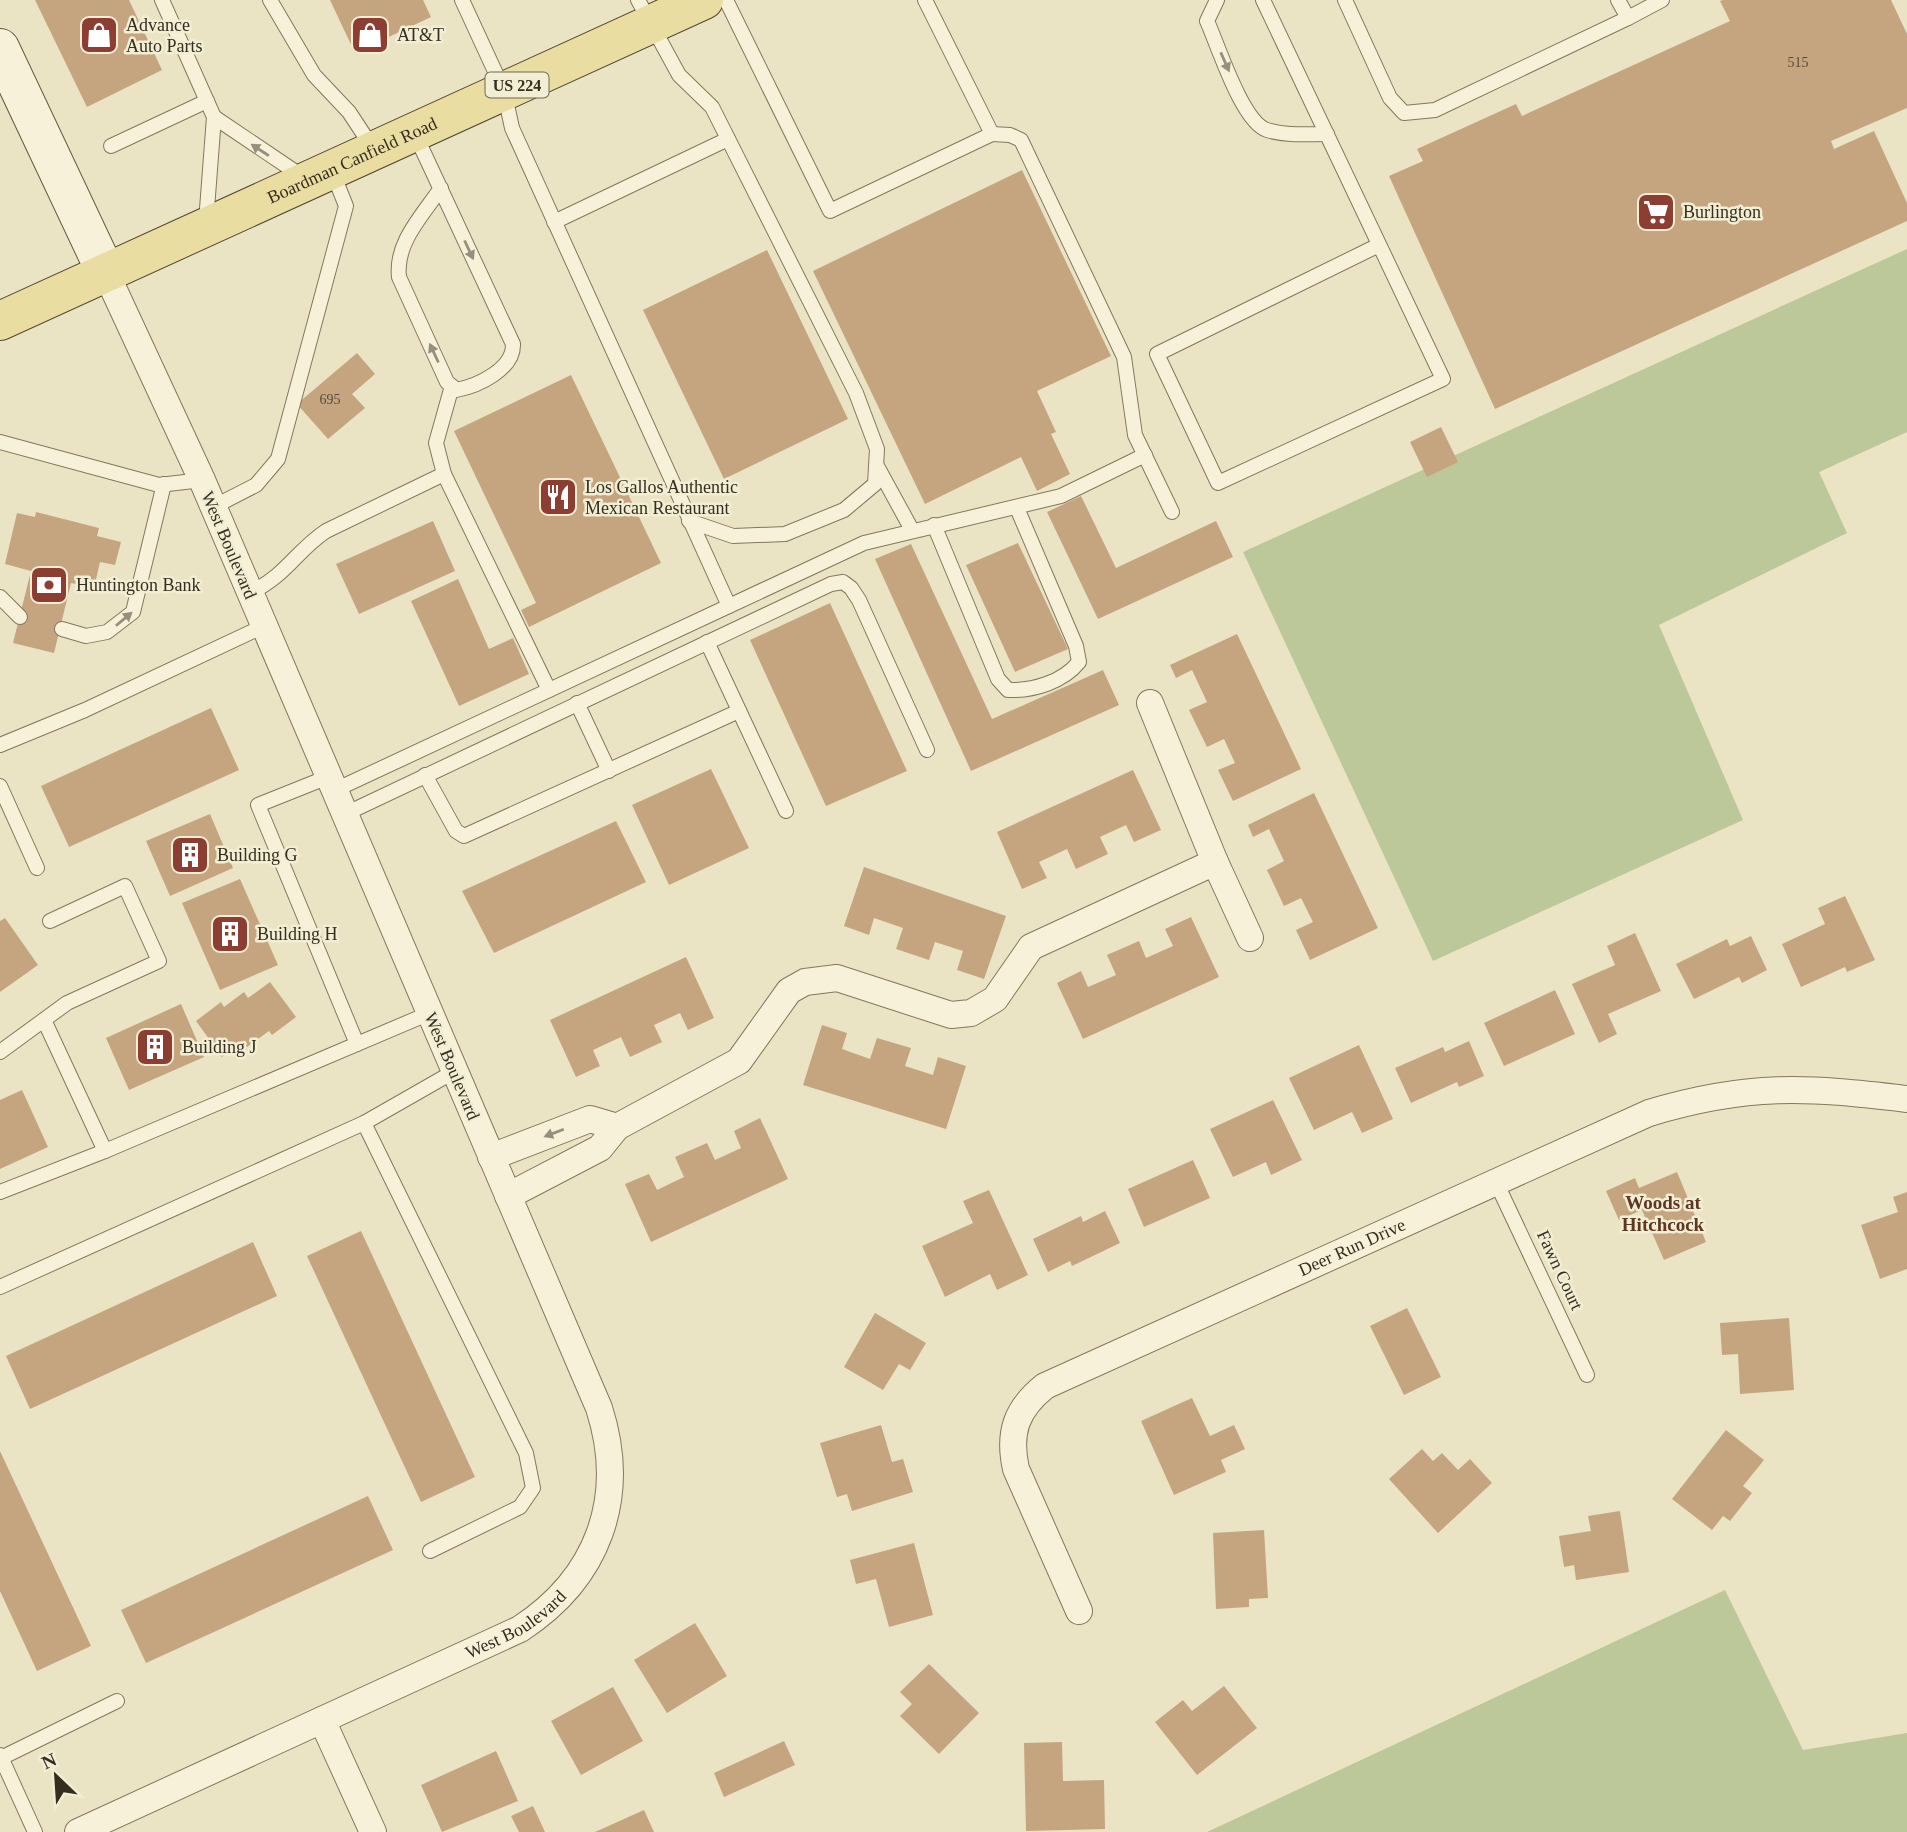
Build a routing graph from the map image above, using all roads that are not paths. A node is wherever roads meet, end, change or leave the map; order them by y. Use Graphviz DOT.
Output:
graph roads {
  1 [pos="162,0"];
  2 [pos="270,0"];
  3 [pos="462,0"];
  4 [pos="704,0"];
  5 [pos="726,0"];
  6 [pos="925,0"];
  7 [pos="1217,0"];
  8 [pos="1264,0"];
  9 [pos="1345,0"];
  10 [pos="1618,0"];
  11 [pos="1662,0"];
  12 [pos="644,12"];
  13 [pos="1628,18"];
  14 [pos="0,48"];
  15 [pos="504,91"];
  16 [pos="207,101"];
  17 [pos="214,117"];
  18 [pos="414,133"];
  19 [pos="992,134"];
  20 [pos="1327,134"];
  21 [pos="728,139"];
  22 [pos="111,146"];
  23 [pos="374,151"];
  24 [pos="319,175"];
  25 [pos="440,188"];
  26 [pos="554,222"];
  27 [pos="206,227"];
  28 [pos="1380,245"];
  29 [pos="106,273"];
  30 [pos="0,321"];
  31 [pos="452,386"];
  32 [pos="0,442"];
  33 [pos="1144,455"];
  34 [pos="876,465"];
  35 [pos="444,474"];
  36 [pos="202,480"];
  37 [pos="164,484"];
  38 [pos="213,507"];
  39 [pos="1017,508"];
  40 [pos="1172,512"];
  41 [pos="689,522"];
  42 [pos="934,525"];
  43 [pos="912,530"];
  44 [pos="250,593"];
  45 [pos="0,597"];
  46 [pos="729,606"];
  47 [pos="20,617"];
  48 [pos="264,626"];
  49 [pos="62,629"];
  50 [pos="707,642"];
  51 [pos="549,690"];
  52 [pos="578,703"];
  53 [pos="1150,703"];
  54 [pos="739,711"];
  55 [pos="0,746"];
  56 [pos="927,750"];
  57 [pos="609,771"];
  58 [pos="425,775"];
  59 [pos="0,786"];
  60 [pos="336,793"];
  61 [pos="786,811"];
  62 [pos="1215,862"];
  63 [pos="37,868"];
  64 [pos="50,921"];
  65 [pos="1250,938"];
  66 [pos="430,1013"];
  67 [pos="44,1020"];
  68 [pos="357,1044"];
  69 [pos="0,1052"];
  70 [pos="455,1070"];
  71 [pos="1907,1099"];
  72 [pos="365,1123"];
  73 [pos="617,1127"];
  74 [pos="105,1151"];
  75 [pos="491,1157"];
  76 [pos="1496,1182"];
  77 [pos="0,1192"];
  78 [pos="508,1196"];
  79 [pos="0,1287"];
  80 [pos="1587,1375"];
  81 [pos="430,1551"];
  82 [pos="1079,1611"];
  83 [pos="117,1701"];
  84 [pos="322,1720"];
  85 [pos="1,1757"];
  86 [pos="34,1832"];
  87 [pos="78,1832"];
  88 [pos="373,1832"];
  1 -- 16 [label="lane"];
  2 -- 23 [label="lane"];
  3 -- 15 [label="lane"];
  4 -- 12 [label="main road, Boardman Canfield Road / US 224"];
  5 -- 19 [label="lane"];
  6 -- 19 [label="lane"];
  7 -- 20 [label="lane, one-way"];
  8 -- 20 [label="lane"];
  9 -- 13 [label="lane"];
  10 -- 13 [label="lane"];
  11 -- 13 [label="lane"];
  12 -- 15 [label="main road, Boardman Canfield Road / US 224"];
  12 -- 21 [label="lane"];
  14 -- 29 [label="street, West Boulevard"];
  15 -- 18 [label="main road, Boardman Canfield Road / US 224"];
  15 -- 26 [label="lane"];
  16 -- 17 [label="lane"];
  16 -- 22 [label="lane"];
  24 -- 17 [label="lane, one-way"];
  17 -- 27 [label="lane"];
  18 -- 23 [label="main road, Boardman Canfield Road / US 224"];
  18 -- 25 [label="lane"];
  19 -- 33 [label="lane"];
  20 -- 28 [label="lane"];
  21 -- 26 [label="lane"];
  21 -- 34 [label="lane"];
  23 -- 24 [label="main road, Boardman Canfield Road / US 224"];
  24 -- 27 [label="main road, Boardman Canfield Road / US 224"];
  24 -- 38 [label="lane"];
  31 -- 25 [label="lane, one-way"];
  25 -- 31 [label="lane, one-way"];
  26 -- 41 [label="lane"];
  27 -- 29 [label="main road, Boardman Canfield Road / US 224"];
  28 -- 28 [label="lane"];
  29 -- 30 [label="main road, Boardman Canfield Road / US 224"];
  29 -- 36 [label="street, West Boulevard"];
  31 -- 35 [label="lane"];
  32 -- 37 [label="lane"];
  33 -- 39 [label="lane"];
  33 -- 40 [label="lane"];
  34 -- 41 [label="lane"];
  34 -- 43 [label="lane"];
  35 -- 44 [label="lane"];
  35 -- 51 [label="lane"];
  36 -- 37 [label="lane"];
  36 -- 38 [label="street, West Boulevard"];
  49 -- 37 [label="lane, one-way"];
  38 -- 44 [label="street, West Boulevard"];
  39 -- 42 [label="lane"];
  39 -- 42 [label="lane"];
  41 -- 46 [label="lane"];
  42 -- 43 [label="lane"];
  43 -- 46 [label="lane"];
  44 -- 48 [label="street, West Boulevard"];
  45 -- 47 [label="lane"];
  46 -- 51 [label="lane"];
  48 -- 55 [label="lane"];
  48 -- 60 [label="street, West Boulevard"];
  50 -- 52 [label="lane"];
  50 -- 54 [label="lane"];
  50 -- 56 [label="lane"];
  51 -- 60 [label="lane"];
  52 -- 57 [label="lane"];
  52 -- 58 [label="lane"];
  53 -- 62 [label="street"];
  54 -- 57 [label="lane"];
  54 -- 61 [label="lane"];
  57 -- 58 [label="lane"];
  58 -- 60 [label="lane"];
  59 -- 63 [label="lane"];
  60 -- 66 [label="street, West Boulevard"];
  60 -- 68 [label="lane"];
  62 -- 65 [label="street"];
  62 -- 73 [label="street"];
  64 -- 67 [label="lane"];
  66 -- 68 [label="lane"];
  66 -- 70 [label="street, West Boulevard"];
  67 -- 69 [label="lane"];
  67 -- 74 [label="lane"];
  68 -- 74 [label="lane"];
  70 -- 72 [label="lane"];
  70 -- 75 [label="street, West Boulevard"];
  71 -- 76 [label="street, Deer Run Drive"];
  72 -- 79 [label="lane"];
  72 -- 81 [label="lane"];
  73 -- 75 [label="street, one-way"];
  73 -- 78 [label="street"];
  74 -- 77 [label="lane"];
  75 -- 78 [label="street, West Boulevard"];
  76 -- 80 [label="lane, Fawn Court"];
  76 -- 82 [label="street, Deer Run Drive"];
  78 -- 84 [label="street, West Boulevard"];
  83 -- 85 [label="lane"];
  84 -- 87 [label="street, West Boulevard"];
  84 -- 88 [label="street"];
  85 -- 86 [label="lane"];
}
